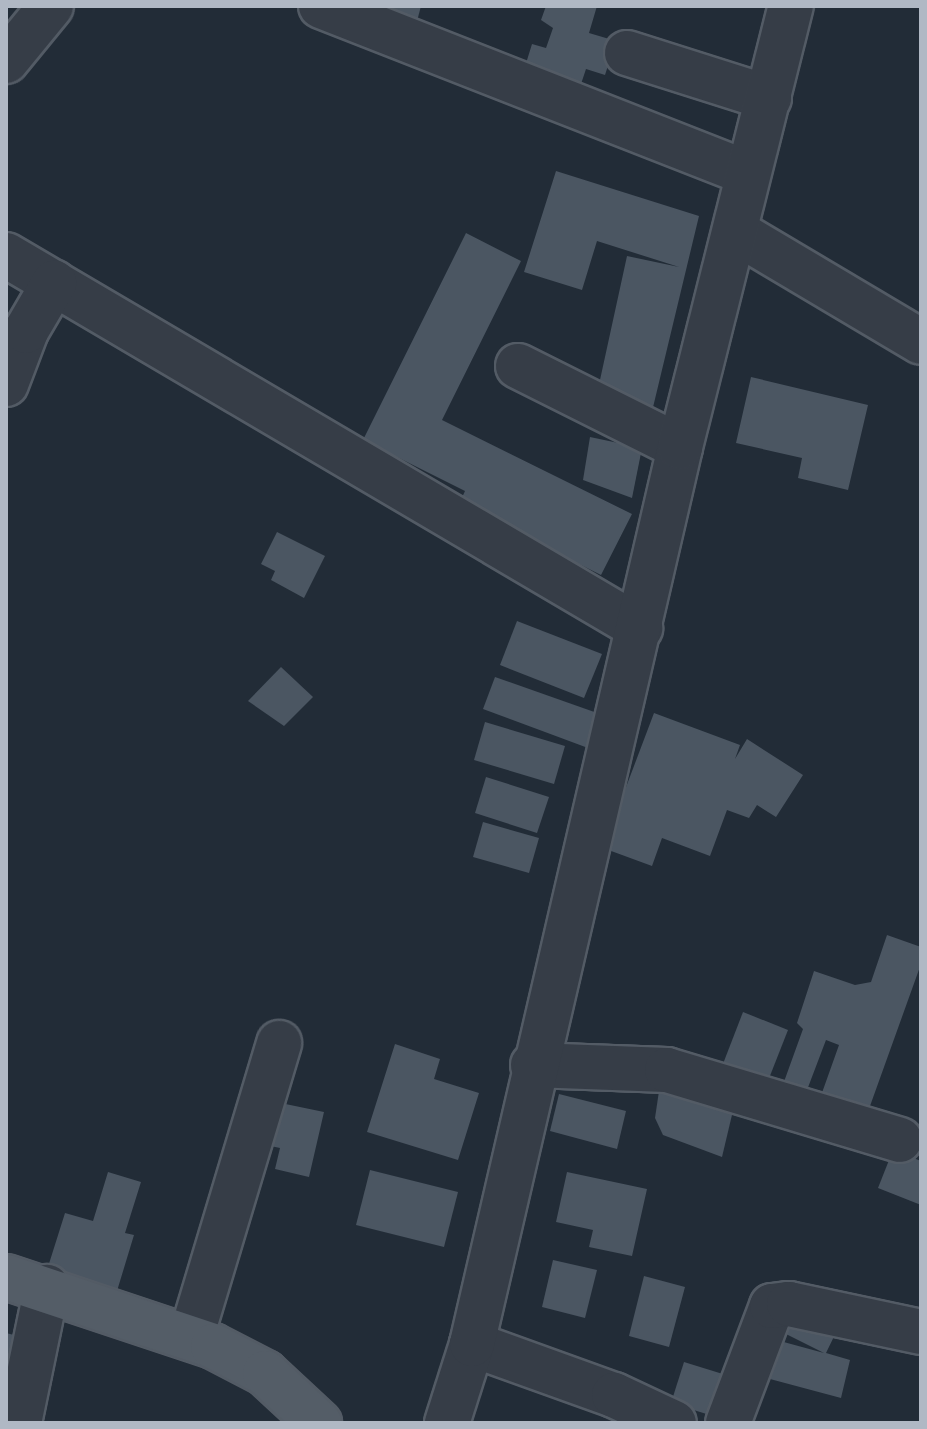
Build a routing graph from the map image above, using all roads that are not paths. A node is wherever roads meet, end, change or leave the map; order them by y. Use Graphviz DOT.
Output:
graph roads {
  1 [pos="51,6"];
  2 [pos="791,6"];
  3 [pos="345,11"];
  4 [pos="627,53"];
  5 [pos="6,61"];
  6 [pos="769,98"];
  7 [pos="748,173"];
  8 [pos="736,232"];
  9 [pos="6,255"];
  10 [pos="54,283"];
  11 [pos="921,342"];
  12 [pos="518,366"];
  13 [pos="6,384"];
  14 [pos="680,447"];
  15 [pos="640,628"];
  16 [pos="279,1043"];
  17 [pos="533,1065"];
  18 [pos="900,1140"];
  19 [pos="6,1277"];
  20 [pos="47,1287"];
  21 [pos="921,1332"];
  22 [pos="191,1337"];
  23 [pos="472,1344"];
  24 [pos="19,1423"];
  25 [pos="319,1423"];
  26 [pos="447,1423"];
  27 [pos="674,1423"];
  28 [pos="728,1423"];
  1 -- 5 [label="street"];
  2 -- 6 [label="street"];
  3 -- 7 [label="street"];
  4 -- 6 [label="street"];
  6 -- 7 [label="street"];
  7 -- 8 [label="street"];
  8 -- 11 [label="street"];
  8 -- 14 [label="street"];
  9 -- 10 [label="street"];
  10 -- 13 [label="street"];
  10 -- 15 [label="street"];
  12 -- 14 [label="street"];
  14 -- 15 [label="street"];
  15 -- 17 [label="street"];
  16 -- 22 [label="street"];
  17 -- 18 [label="street"];
  17 -- 23 [label="street"];
  19 -- 20 [label="main road"];
  20 -- 22 [label="main road"];
  20 -- 24 [label="street"];
  21 -- 28 [label="street"];
  22 -- 25 [label="main road"];
  23 -- 26 [label="street"];
  23 -- 27 [label="street"];
}
